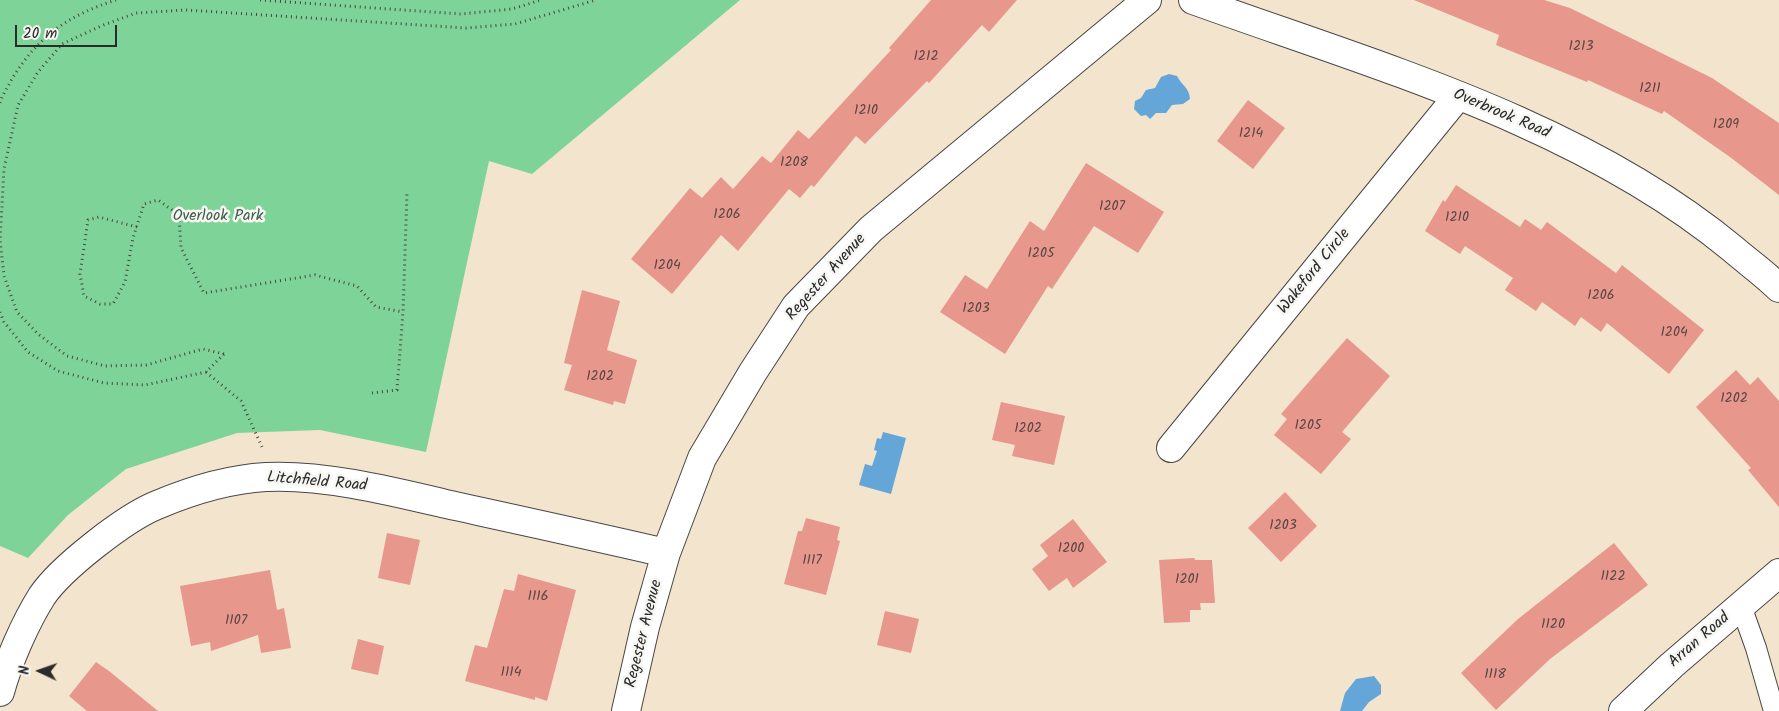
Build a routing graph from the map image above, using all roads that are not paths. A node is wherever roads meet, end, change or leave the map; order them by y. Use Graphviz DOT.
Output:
graph roads {
  1 [pos="1147,0"];
  2 [pos="1193,0"];
  3 [pos="1458,96"];
  4 [pos="1779,288"];
  5 [pos="1171,448"];
  6 [pos="666,553"];
  7 [pos="1779,573"];
  8 [pos="1741,606"];
  9 [pos="0,692"];
  10 [pos="626,711"];
  11 [pos="1624,711"];
  12 [pos="1774,711"];
  1 -- 6 [label="street, Regester Avenue"];
  2 -- 3 [label="street, Overbrook Road"];
  3 -- 4 [label="street, Overbrook Road"];
  3 -- 5 [label="street, Wakeford Circle"];
  6 -- 9 [label="street, Litchfield Road"];
  6 -- 10 [label="street, Regester Avenue"];
  7 -- 8 [label="street, Arran Road"];
  8 -- 11 [label="street, Arran Road"];
  8 -- 12 [label="lane"];
}
